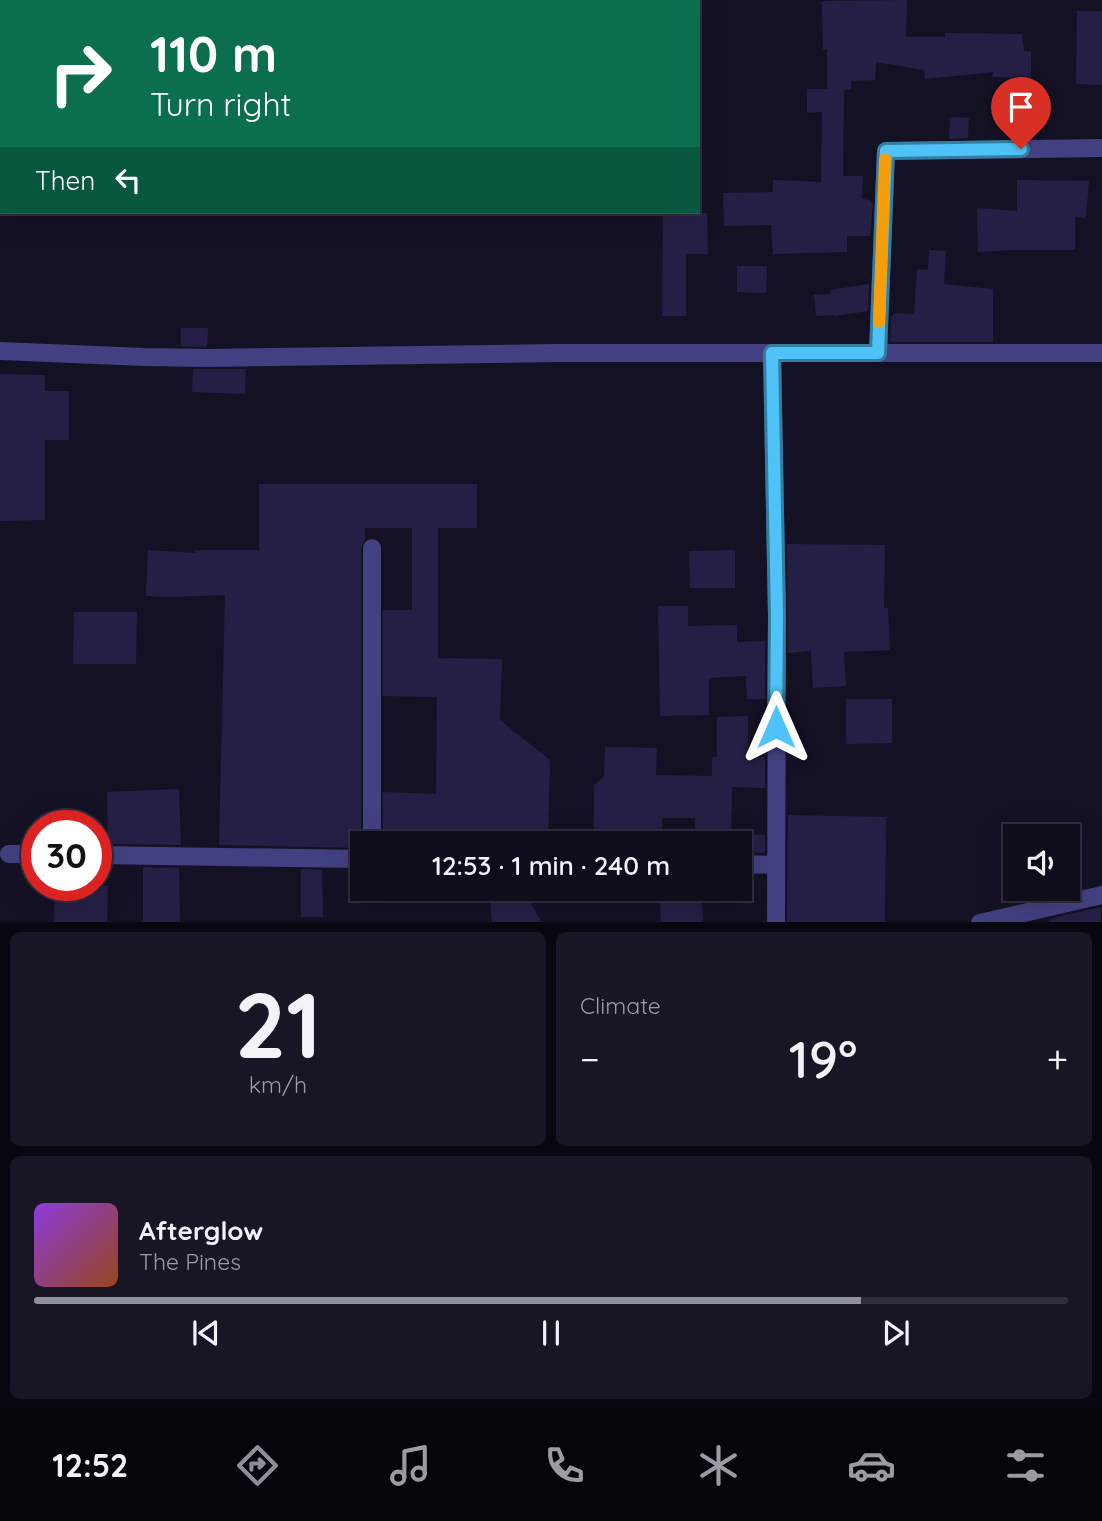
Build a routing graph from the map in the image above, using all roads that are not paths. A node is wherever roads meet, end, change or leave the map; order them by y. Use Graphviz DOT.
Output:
graph roads {
  1 [pos="1102,148"];
  2 [pos="0,351"];
  3 [pos="772,353"];
  4 [pos="878,353"];
  5 [pos="1102,353"];
  6 [pos="372,548"];
  7 [pos="372,831"];
  8 [pos="9,854"];
  9 [pos="21,854"];
  10 [pos="112,855"];
  11 [pos="350,859"];
  12 [pos="752,864"];
  13 [pos="776,865"];
  14 [pos="1102,895"];
  15 [pos="776,922"];
  16 [pos="980,922"];
  1 -- 4 [label="street"];
  2 -- 3 [label="street"];
  3 -- 4 [label="street"];
  3 -- 13 [label="street"];
  4 -- 5 [label="street"];
  6 -- 7 [label="street"];
  8 -- 9 [label="street"];
  10 -- 11 [label="street"];
  12 -- 13 [label="street"];
  13 -- 15 [label="street"];
  14 -- 16 [label="street"];
}
